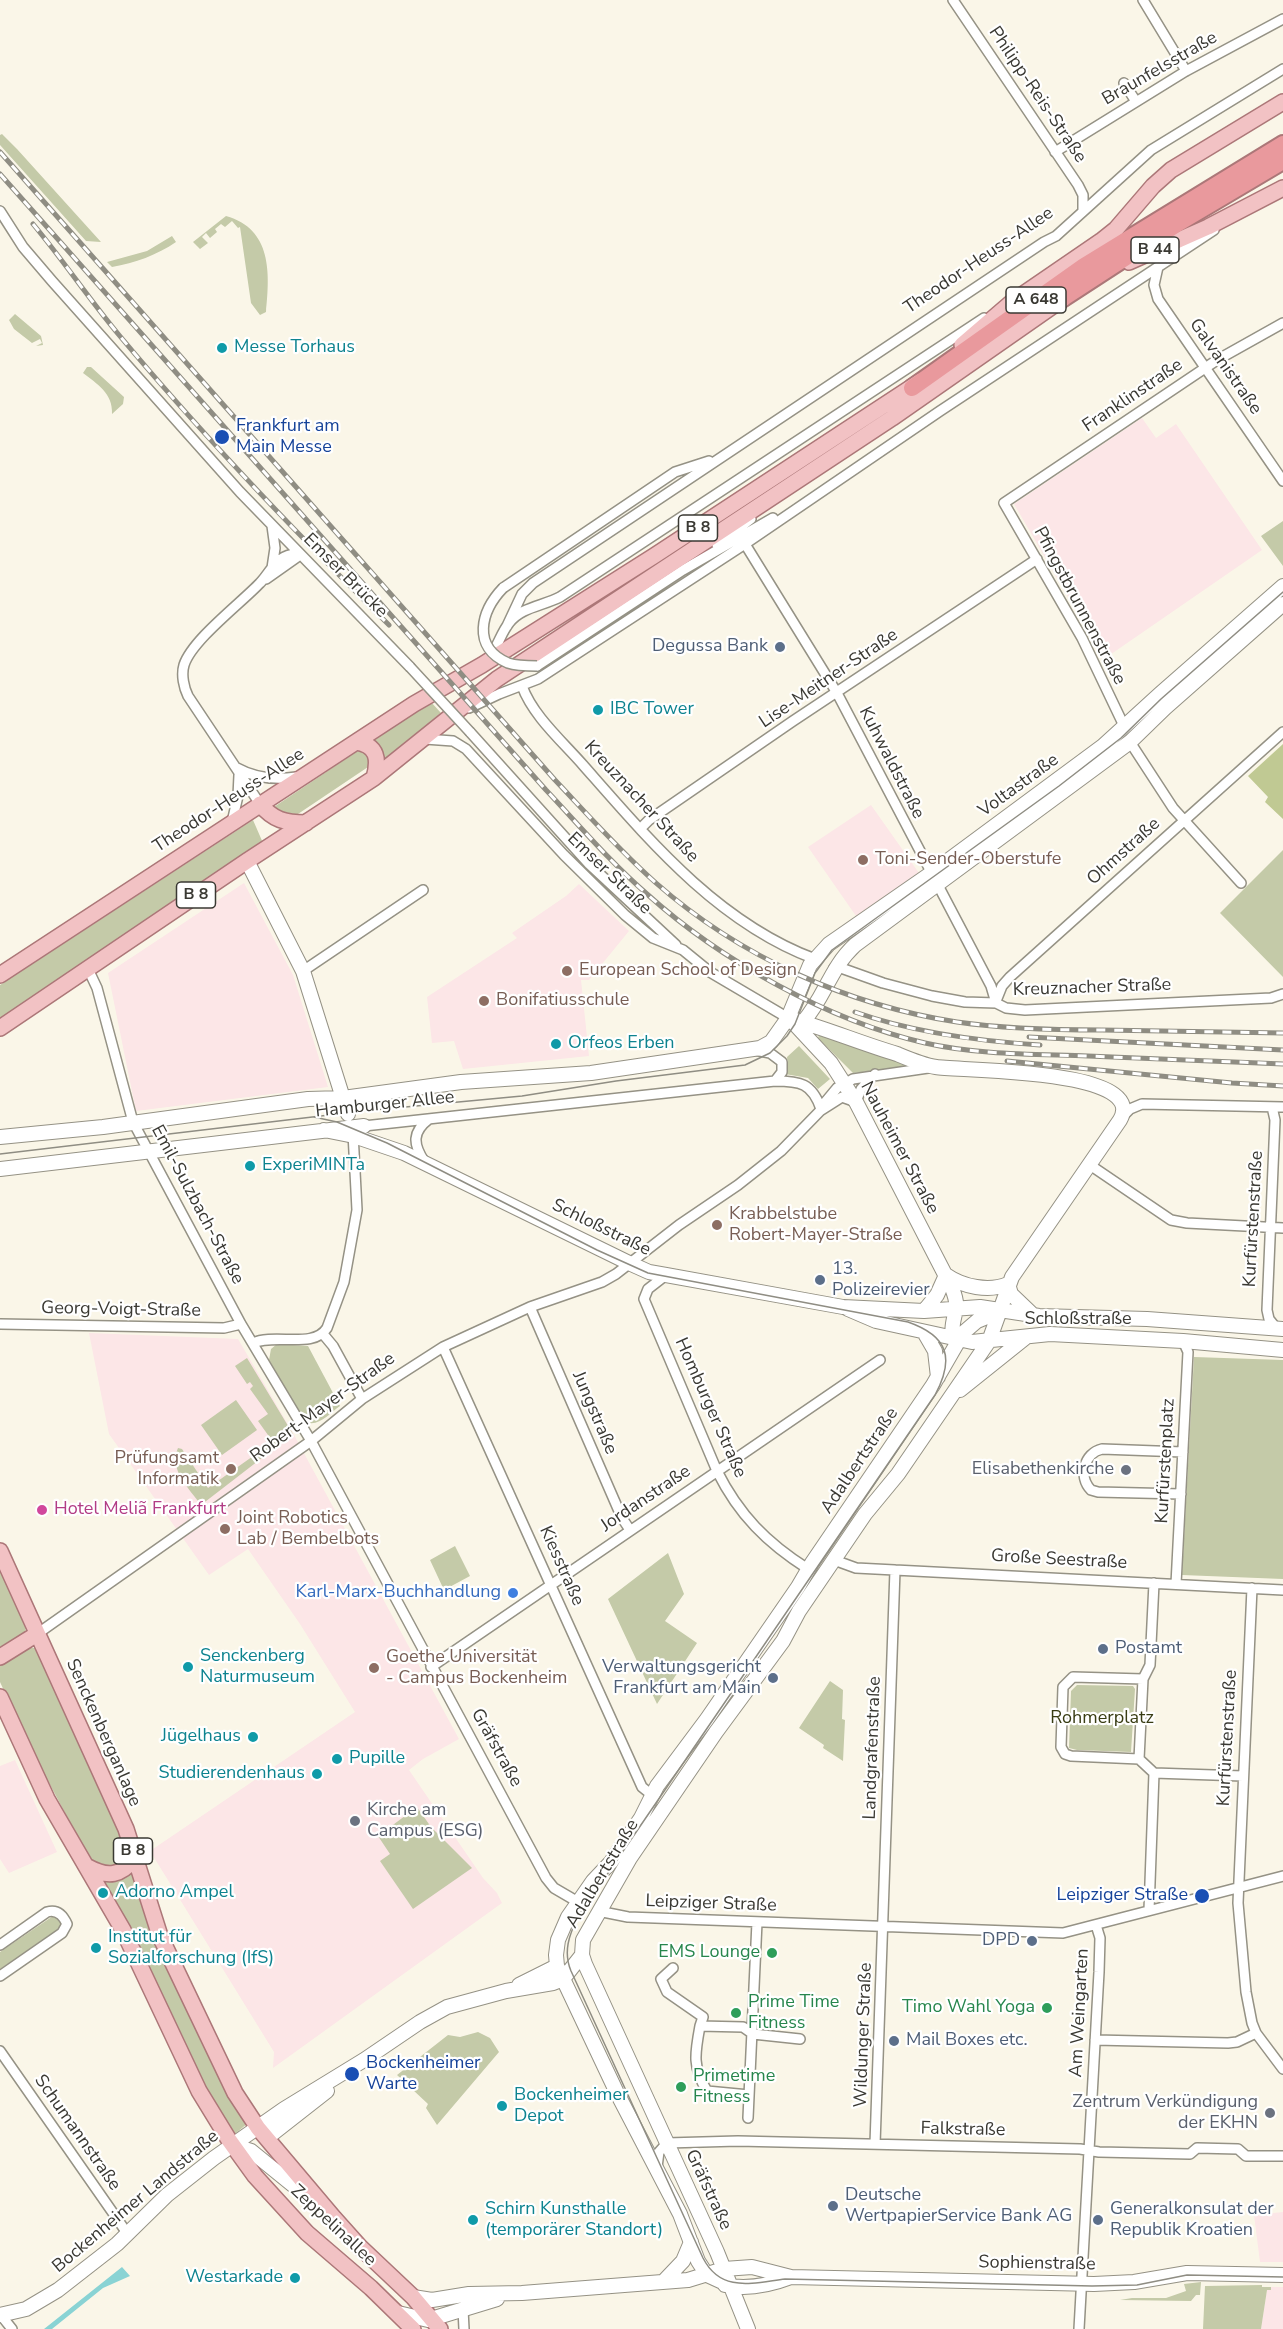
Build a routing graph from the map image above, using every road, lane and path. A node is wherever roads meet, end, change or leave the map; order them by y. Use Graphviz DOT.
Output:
graph roads {
  1 [pos="954,0"];
  2 [pos="1143,0"];
  3 [pos="1283,19"];
  4 [pos="1283,69"];
  5 [pos="1186,71"];
  6 [pos="1124,83"];
  7 [pos="1135,100"];
  8 [pos="1283,102"];
  9 [pos="1283,144"];
  10 [pos="1055,152"];
  11 [pos="1283,161"];
  12 [pos="1283,188"];
  13 [pos="1258,202"];
  14 [pos="0,211"];
  15 [pos="1083,212"];
  16 [pos="1158,267"];
  17 [pos="1012,302"];
  18 [pos="1054,304"];
  19 [pos="1283,323"];
  20 [pos="1206,367"];
  21 [pos="912,388"];
  22 [pos="846,448"];
  23 [pos="720,458"];
  24 [pos="840,480"];
  25 [pos="1283,481"];
  26 [pos="1005,501"];
  27 [pos="272,525"];
  28 [pos="745,544"];
  29 [pos="299,554"];
  30 [pos="1037,559"];
  31 [pos="272,568"];
  32 [pos="683,570"];
  33 [pos="262,582"];
  34 [pos="1283,586"];
  35 [pos="1283,604"];
  36 [pos="507,626"];
  37 [pos="482,665"];
  38 [pos="522,686"];
  39 [pos="837,693"];
  40 [pos="446,720"];
  41 [pos="1125,728"];
  42 [pos="1283,732"];
  43 [pos="424,739"];
  44 [pos="356,742"];
  45 [pos="1130,742"];
  46 [pos="237,770"];
  47 [pos="303,776"];
  48 [pos="374,778"];
  49 [pos="260,804"];
  50 [pos="1184,820"];
  51 [pos="232,822"];
  52 [pos="306,823"];
  53 [pos="640,829"];
  54 [pos="248,861"];
  55 [pos="934,880"];
  56 [pos="1241,884"];
  57 [pos="423,890"];
  58 [pos="683,950"];
  59 [pos="815,959"];
  60 [pos="834,968"];
  61 [pos="88,969"];
  62 [pos="303,971"];
  63 [pos="0,975"];
  64 [pos="1283,994"];
  65 [pos="996,1003"];
  66 [pos="788,1018"];
  67 [pos="803,1022"];
  68 [pos="0,1028"];
  69 [pos="755,1050"];
  70 [pos="935,1067"];
  71 [pos="875,1074"];
  72 [pos="775,1081"];
  73 [pos="844,1084"];
  74 [pos="316,1098"];
  75 [pos="343,1098"];
  76 [pos="856,1102"];
  77 [pos="1272,1107"];
  78 [pos="1283,1107"];
  79 [pos="820,1110"];
  80 [pos="1122,1117"];
  81 [pos="430,1119"];
  82 [pos="133,1122"];
  83 [pos="354,1126"];
  84 [pos="324,1130"];
  85 [pos="0,1137"];
  86 [pos="149,1151"];
  87 [pos="425,1163"];
  88 [pos="1089,1165"];
  89 [pos="0,1169"];
  90 [pos="1270,1228"];
  91 [pos="1283,1228"];
  92 [pos="629,1263"];
  93 [pos="666,1275"];
  94 [pos="946,1275"];
  95 [pos="1008,1284"];
  96 [pos="530,1307"];
  97 [pos="843,1307"];
  98 [pos="956,1308"];
  99 [pos="924,1311"];
  100 [pos="1000,1311"];
  101 [pos="1035,1316"];
  102 [pos="241,1323"];
  103 [pos="0,1324"];
  104 [pos="969,1326"];
  105 [pos="1280,1329"];
  106 [pos="924,1332"];
  107 [pos="323,1334"];
  108 [pos="1027,1337"];
  109 [pos="957,1341"];
  110 [pos="989,1341"];
  111 [pos="1183,1341"];
  112 [pos="253,1343"];
  113 [pos="443,1347"];
  114 [pos="1283,1350"];
  115 [pos="880,1360"];
  116 [pos="938,1377"];
  117 [pos="951,1396"];
  118 [pos="362,1399"];
  119 [pos="311,1442"];
  120 [pos="1183,1452"];
  121 [pos="717,1471"];
  122 [pos="1181,1494"];
  123 [pos="630,1530"];
  124 [pos="825,1543"];
  125 [pos="0,1551"];
  126 [pos="834,1560"];
  127 [pos="810,1566"];
  128 [pos="895,1570"];
  129 [pos="1154,1583"];
  130 [pos="551,1584"];
  131 [pos="1176,1584"];
  132 [pos="1252,1588"];
  133 [pos="1283,1590"];
  134 [pos="38,1635"];
  135 [pos="759,1644"];
  136 [pos="773,1652"];
  137 [pos="0,1657"];
  138 [pos="431,1667"];
  139 [pos="1143,1680"];
  140 [pos="0,1697"];
  141 [pos="1139,1759"];
  142 [pos="668,1773"];
  143 [pos="1154,1773"];
  144 [pos="1243,1776"];
  145 [pos="681,1784"];
  146 [pos="652,1795"];
  147 [pos="135,1858"];
  148 [pos="88,1867"];
  149 [pos="1283,1876"];
  150 [pos="1237,1890"];
  151 [pos="578,1902"];
  152 [pos="1149,1910"];
  153 [pos="598,1911"];
  154 [pos="757,1922"];
  155 [pos="1096,1925"];
  156 [pos="884,1927"];
  157 [pos="0,1945"];
  158 [pos="582,1955"];
  159 [pos="557,1966"];
  160 [pos="573,1968"];
  161 [pos="673,1968"];
  162 [pos="0,1976"];
  163 [pos="563,1979"];
  164 [pos="594,1986"];
  165 [pos="506,1991"];
  166 [pos="700,2026"];
  167 [pos="1256,2033"];
  168 [pos="753,2034"];
  169 [pos="800,2039"];
  170 [pos="1095,2040"];
  171 [pos="0,2052"];
  172 [pos="1283,2069"];
  173 [pos="749,2095"];
  174 [pos="748,2118"];
  175 [pos="262,2133"];
  176 [pos="667,2143"];
  177 [pos="875,2144"];
  178 [pos="232,2145"];
  179 [pos="1089,2150"];
  180 [pos="1283,2156"];
  181 [pos="657,2169"];
  182 [pos="334,2218"];
  183 [pos="127,2233"];
  184 [pos="691,2242"];
  185 [pos="724,2269"];
  186 [pos="1283,2275"];
  187 [pos="702,2277"];
  188 [pos="790,2277"];
  189 [pos="663,2282"];
  190 [pos="1081,2284"];
  191 [pos="731,2286"];
  192 [pos="522,2293"];
  193 [pos="413,2297"];
  194 [pos="437,2300"];
  195 [pos="462,2309"];
  196 [pos="0,2314"];
  197 [pos="427,2323"];
  198 [pos="12,2329"];
  199 [pos="464,2329"];
  200 [pos="748,2329"];
  201 [pos="1079,2329"];
  1 -- 10 [label="street, Philipp-Reis-Straße"];
  2 -- 5 [label="street"];
  3 -- 5 [label="street, Braunfelsstraße"];
  4 -- 15 [label="street, Theodor-Heuss-Allee"];
  5 -- 7 [label="street, Braunfelsstraße"];
  6 -- 7 [label="street"];
  7 -- 10 [label="street, Braunfelsstraße"];
  8 -- 17 [label="main road, Theodor-Heuss-Allee / B 44"];
  9 -- 21 [label="highway, Theodor-Heuss-Allee / A 648"];
  10 -- 15 [label="street, Philipp-Reis-Straße"];
  11 -- 18 [label="highway, Theodor-Heuss-Allee / A 648"];
  12 -- 13 [label="main road, Theodor-Heuss-Allee / B 44"];
  13 -- 16 [label="street, Theodor-Heuss-Allee"];
  13 -- 18 [label="main road, B 44"];
  14 -- 27 [label="street, Emser Brücke"];
  15 -- 23 [label="street, Theodor-Heuss-Allee"];
  16 -- 20 [label="street, Galvanistraße"];
  16 -- 24 [label="street, Theodor-Heuss-Allee"];
  17 -- 21 [label="main road, Theodor-Heuss-Allee / B 44"];
  17 -- 36 [label="street, Theodor-Heuss-Allee"];
  18 -- 22 [label="main road, Theodor-Heuss-Allee / B 8"];
  19 -- 20 [label="street, Franklinstraße"];
  20 -- 25 [label="street, Galvanistraße"];
  20 -- 26 [label="street, Franklinstraße"];
  21 -- 37 [label="main road, Theodor-Heuss-Allee / B 8"];
  22 -- 32 [label="street, Theodor-Heuss-Allee"];
  22 -- 40 [label="main road, Theodor-Heuss-Allee / B 8"];
  23 -- 32 [label="street, Theodor-Heuss-Allee, bridge"];
  23 -- 36 [label="street, Theodor-Heuss-Allee"];
  24 -- 28 [label="street, Theodor-Heuss-Allee"];
  24 -- 32 [label="street, Theodor-Heuss-Allee"];
  26 -- 30 [label="street, Pfingstbrunnenstraße"];
  27 -- 29 [label="street, Emser Brücke"];
  27 -- 31 [label="street"];
  28 -- 38 [label="street, Theodor-Heuss-Allee"];
  28 -- 39 [label="street, Kuhwaldstraße"];
  29 -- 31 [label="street"];
  29 -- 33 [label="street"];
  29 -- 58 [label="street, Emser Brücke, bridge"];
  30 -- 39 [label="street, Lise-Meitner-Straße"];
  30 -- 41 [label="street, Pfingstbrunnenstraße"];
  31 -- 33 [label="street"];
  33 -- 46 [label="street"];
  34 -- 41 [label="street, Voltastraße"];
  35 -- 45 [label="street, Voltastraße"];
  36 -- 37 [label="street, Theodor-Heuss-Allee"];
  37 -- 44 [label="main road, Theodor-Heuss-Allee / B 8"];
  38 -- 40 [label="street, Theodor-Heuss-Allee"];
  38 -- 53 [label="street, Kreuznacher Straße"];
  39 -- 53 [label="street, Lise-Meitner-Straße"];
  39 -- 55 [label="street, Kuhwaldstraße"];
  40 -- 43 [label="main road, Theodor-Heuss-Allee / B 8"];
  41 -- 55 [label="street, Voltastraße"];
  42 -- 50 [label="street, Ohmstraße"];
  43 -- 48 [label="main road, Theodor-Heuss-Allee / B 8"];
  43 -- 58 [label="street, Emser Straße"];
  44 -- 47 [label="main road, Theodor-Heuss-Allee / B 8"];
  44 -- 48 [label="main road"];
  45 -- 50 [label="street"];
  45 -- 55 [label="street, Voltastraße"];
  46 -- 47 [label="street"];
  46 -- 49 [label="street"];
  46 -- 51 [label="street"];
  47 -- 49 [label="main road, Theodor-Heuss-Allee / B 8"];
  48 -- 52 [label="main road, Theodor-Heuss-Allee / B 8"];
  49 -- 51 [label="main road, Theodor-Heuss-Allee / B 8"];
  49 -- 52 [label="main road"];
  50 -- 56 [label="street"];
  50 -- 65 [label="street, Ohmstraße"];
  51 -- 63 [label="main road, Theodor-Heuss-Allee / B 8"];
  52 -- 54 [label="main road, Theodor-Heuss-Allee / B 8"];
  53 -- 59 [label="street, Kreuznacher Straße"];
  54 -- 61 [label="main road, Theodor-Heuss-Allee / B 8"];
  54 -- 62 [label="street"];
  55 -- 59 [label="street, Voltastraße"];
  55 -- 60 [label="street, Voltastraße"];
  55 -- 65 [label="street, Kuhwaldstraße"];
  57 -- 62 [label="street"];
  58 -- 66 [label="street, Emser Straße"];
  59 -- 66 [label="street, Voltastraße"];
  60 -- 65 [label="street, Kreuznacher Straße"];
  60 -- 67 [label="street, Voltastraße"];
  61 -- 68 [label="main road, Theodor-Heuss-Allee / B 8"];
  61 -- 82 [label="street, Emil-Sulzbach-Straße"];
  62 -- 75 [label="street"];
  64 -- 65 [label="street, Kreuznacher Straße"];
  66 -- 67 [label="street"];
  66 -- 69 [label="street"];
  66 -- 73 [label="street, Nauheimer Straße"];
  67 -- 70 [label="street"];
  69 -- 72 [label="street"];
  69 -- 75 [label="street, Hamburger Allee"];
  70 -- 71 [label="street"];
  70 -- 80 [label="street"];
  71 -- 73 [label="street"];
  71 -- 76 [label="street"];
  72 -- 79 [label="street, Hamburger Allee"];
  72 -- 81 [label="street, Hamburger Allee"];
  73 -- 76 [label="street, Nauheimer Straße"];
  73 -- 79 [label="street, Robert-Mayer-Straße"];
  74 -- 75 [label="street, Hamburger Allee"];
  74 -- 82 [label="street, Hamburger Allee"];
  74 -- 83 [label="street, Schloßstraße"];
  75 -- 83 [label="street"];
  76 -- 79 [label="street, Robert-Mayer-Straße"];
  76 -- 94 [label="street, Nauheimer Straße"];
  77 -- 78 [label="street"];
  77 -- 80 [label="street"];
  77 -- 90 [label="street, Kurfürstenstraße"];
  79 -- 92 [label="street, Robert-Mayer-Straße"];
  80 -- 88 [label="street, Adalbertstraße"];
  81 -- 83 [label="street, Hamburger Allee"];
  81 -- 87 [label="street"];
  82 -- 85 [label="street, Hamburger Allee"];
  82 -- 86 [label="street, Emil-Sulzbach-Straße"];
  83 -- 84 [label="street, Schloßstraße"];
  83 -- 87 [label="street, Schloßstraße"];
  83 -- 107 [label="street"];
  84 -- 86 [label="street, Hamburger Allee"];
  86 -- 89 [label="street, Hamburger Allee"];
  86 -- 102 [label="street, Emil-Sulzbach-Straße"];
  87 -- 92 [label="street, Schloßstraße"];
  88 -- 90 [label="street"];
  88 -- 95 [label="street, Adalbertstraße"];
  90 -- 91 [label="street"];
  90 -- 105 [label="street, Kurfürstenstraße"];
  92 -- 93 [label="street, Schloßstraße"];
  92 -- 96 [label="street, Robert-Mayer-Straße"];
  93 -- 97 [label="street, Schloßstraße"];
  93 -- 121 [label="street, Homburger Straße"];
  94 -- 95 [label="street"];
  94 -- 98 [label="street, Nauheimer Straße"];
  94 -- 99 [label="street"];
  95 -- 100 [label="street, Adalbertstraße"];
  95 -- 101 [label="street"];
  96 -- 113 [label="street, Robert-Mayer-Straße"];
  96 -- 123 [label="street, Jungstraße"];
  97 -- 99 [label="street, Schloßstraße"];
  97 -- 106 [label="street, Schloßstraße"];
  98 -- 99 [label="street, Schloßstraße"];
  98 -- 100 [label="street, Schloßstraße"];
  98 -- 104 [label="street, Nauheimer Straße"];
  98 -- 109 [label="street, Nauheimer Straße"];
  100 -- 101 [label="street, Schloßstraße"];
  100 -- 104 [label="street, Adalbertstraße"];
  100 -- 110 [label="street, Adalbertstraße"];
  101 -- 105 [label="street, Schloßstraße"];
  102 -- 103 [label="street, Georg-Voigt-Straße"];
  102 -- 112 [label="street, Emil-Sulzbach-Straße"];
  104 -- 109 [label="street, Adalbertstraße"];
  104 -- 110 [label="street, Nauheimer Straße"];
  106 -- 109 [label="street, Schloßstraße"];
  106 -- 116 [label="street"];
  107 -- 112 [label="street"];
  107 -- 118 [label="street"];
  108 -- 110 [label="street, Schloßstraße"];
  108 -- 111 [label="street, Schloßstraße"];
  108 -- 117 [label="street"];
  109 -- 110 [label="street, Schloßstraße"];
  109 -- 116 [label="street, Adalbertstraße"];
  110 -- 117 [label="street, Adalbertstraße"];
  111 -- 114 [label="street, Schloßstraße"];
  111 -- 120 [label="street, Kurfürstenplatz"];
  112 -- 119 [label="street, Emil-Sulzbach-Straße"];
  113 -- 118 [label="street, Robert-Mayer-Straße"];
  113 -- 130 [label="street, Kiesstraße"];
  115 -- 121 [label="street, Jordanstraße"];
  116 -- 124 [label="street, Adalbertstraße"];
  117 -- 126 [label="street, Adalbertstraße"];
  118 -- 119 [label="street, Robert-Mayer-Straße"];
  119 -- 134 [label="street, Robert-Mayer-Straße"];
  119 -- 138 [label="street, Gräfstraße"];
  120 -- 122 [label="street, Kurfürstenplatz"];
  120 -- 122 [label="street"];
  121 -- 123 [label="street, Jordanstraße"];
  121 -- 127 [label="street, Homburger Straße"];
  122 -- 131 [label="street, Kurfürstenplatz"];
  123 -- 130 [label="street, Jordanstraße"];
  124 -- 126 [label="street"];
  124 -- 127 [label="street, Adalbertstraße"];
  125 -- 134 [label="main road, Senckenberganlage / B 8"];
  126 -- 127 [label="street, Große Seestraße"];
  126 -- 128 [label="street, Große Seestraße"];
  126 -- 136 [label="street, Adalbertstraße"];
  127 -- 135 [label="street, Adalbertstraße"];
  128 -- 129 [label="street, Große Seestraße"];
  128 -- 156 [label="street, Landgrafenstraße"];
  129 -- 131 [label="street, Große Seestraße"];
  129 -- 139 [label="street"];
  130 -- 138 [label="street, Jordanstraße"];
  130 -- 146 [label="street, Kiesstraße"];
  131 -- 132 [label="street, Große Seestraße"];
  132 -- 133 [label="street, Große Seestraße"];
  132 -- 144 [label="street, Kurfürstenstraße"];
  134 -- 137 [label="main road, Robert-Mayer-Straße"];
  134 -- 147 [label="main road, Senckenberganlage / B 8"];
  135 -- 136 [label="street"];
  135 -- 142 [label="street, Adalbertstraße"];
  136 -- 145 [label="street, Adalbertstraße"];
  138 -- 151 [label="street, Gräfstraße"];
  139 -- 141 [label="street"];
  139 -- 141 [label="street"];
  140 -- 148 [label="main road, B 8"];
  141 -- 143 [label="street"];
  142 -- 145 [label="street"];
  142 -- 146 [label="street, Adalbertstraße"];
  143 -- 144 [label="street"];
  143 -- 152 [label="street"];
  144 -- 150 [label="street, Kurfürstenstraße"];
  145 -- 153 [label="street, Adalbertstraße"];
  146 -- 151 [label="street, Adalbertstraße"];
  147 -- 148 [label="main road"];
  147 -- 175 [label="main road, Senckenberganlage / B 8"];
  148 -- 178 [label="main road, B 8"];
  149 -- 150 [label="street, Leipziger Straße"];
  150 -- 152 [label="street, Leipziger Straße"];
  150 -- 167 [label="street, Kurfürstenstraße"];
  151 -- 159 [label="street, Adalbertstraße"];
  152 -- 155 [label="street, Leipziger Straße"];
  153 -- 154 [label="street, Leipziger Straße"];
  153 -- 158 [label="street, Adalbertstraße"];
  154 -- 156 [label="street, Leipziger Straße"];
  154 -- 168 [label="street"];
  155 -- 156 [label="street, Leipziger Straße"];
  155 -- 170 [label="street, Am Weingarten"];
  156 -- 177 [label="street, Wildunger Straße"];
  157 -- 162 [label="street"];
  158 -- 160 [label="street"];
  158 -- 164 [label="street, Gräfstraße"];
  159 -- 160 [label="street"];
  159 -- 163 [label="street, Gräfstraße"];
  159 -- 165 [label="street, Bockenheimer Landstraße"];
  160 -- 163 [label="street"];
  160 -- 164 [label="street, Gräfstraße"];
  161 -- 166 [label="street"];
  163 -- 165 [label="street, Bockenheimer Landstraße"];
  163 -- 181 [label="street, Gräfstraße"];
  164 -- 176 [label="street, Gräfstraße"];
  165 -- 175 [label="street, Bockenheimer Landstraße"];
  166 -- 168 [label="street"];
  166 -- 173 [label="street"];
  167 -- 170 [label="street"];
  167 -- 172 [label="street"];
  168 -- 169 [label="street"];
  168 -- 173 [label="street"];
  170 -- 179 [label="street, Am Weingarten"];
  171 -- 183 [label="street, Schumannstraße"];
  173 -- 174 [label="street"];
  175 -- 178 [label="street, Bockenheimer Landstraße"];
  175 -- 182 [label="main road, Zeppelinallee / B 8"];
  176 -- 177 [label="street, Falkstraße"];
  176 -- 181 [label="street"];
  176 -- 185 [label="street, Gräfstraße"];
  177 -- 179 [label="street, Falkstraße"];
  178 -- 182 [label="street"];
  178 -- 183 [label="street, Bockenheimer Landstraße"];
  178 -- 197 [label="main road, Zeppelinallee / B 8"];
  179 -- 180 [label="street, Falkstraße"];
  179 -- 190 [label="street, Am Weingarten"];
  181 -- 184 [label="street, Gräfstraße"];
  182 -- 193 [label="main road, Zeppelinallee / B 8"];
  183 -- 196 [label="street, Bockenheimer Landstraße"];
  184 -- 187 [label="street, Gräfstraße"];
  184 -- 189 [label="street, Gräfstraße"];
  185 -- 187 [label="street, Sophienstraße"];
  185 -- 188 [label="street, Sophienstraße"];
  185 -- 191 [label="street, Gräfstraße"];
  186 -- 190 [label="street, Sophienstraße"];
  187 -- 189 [label="street, Sophienstraße"];
  187 -- 191 [label="street"];
  188 -- 190 [label="street, Sophienstraße"];
  188 -- 191 [label="street, Sophienstraße"];
  189 -- 192 [label="street, Sophienstraße"];
  190 -- 201 [label="street, Am Weingarten"];
  191 -- 200 [label="street, Gräfstraße"];
  192 -- 194 [label="street, Sophienstraße"];
  192 -- 195 [label="street, Sophienstraße"];
  193 -- 194 [label="street, Sophienstraße"];
  193 -- 197 [label="main road, Zeppelinallee / B 8"];
  194 -- 197 [label="street"];
  195 -- 197 [label="street, Sophienstraße"];
  195 -- 199 [label="street"];
  196 -- 198 [label="street"];
}
